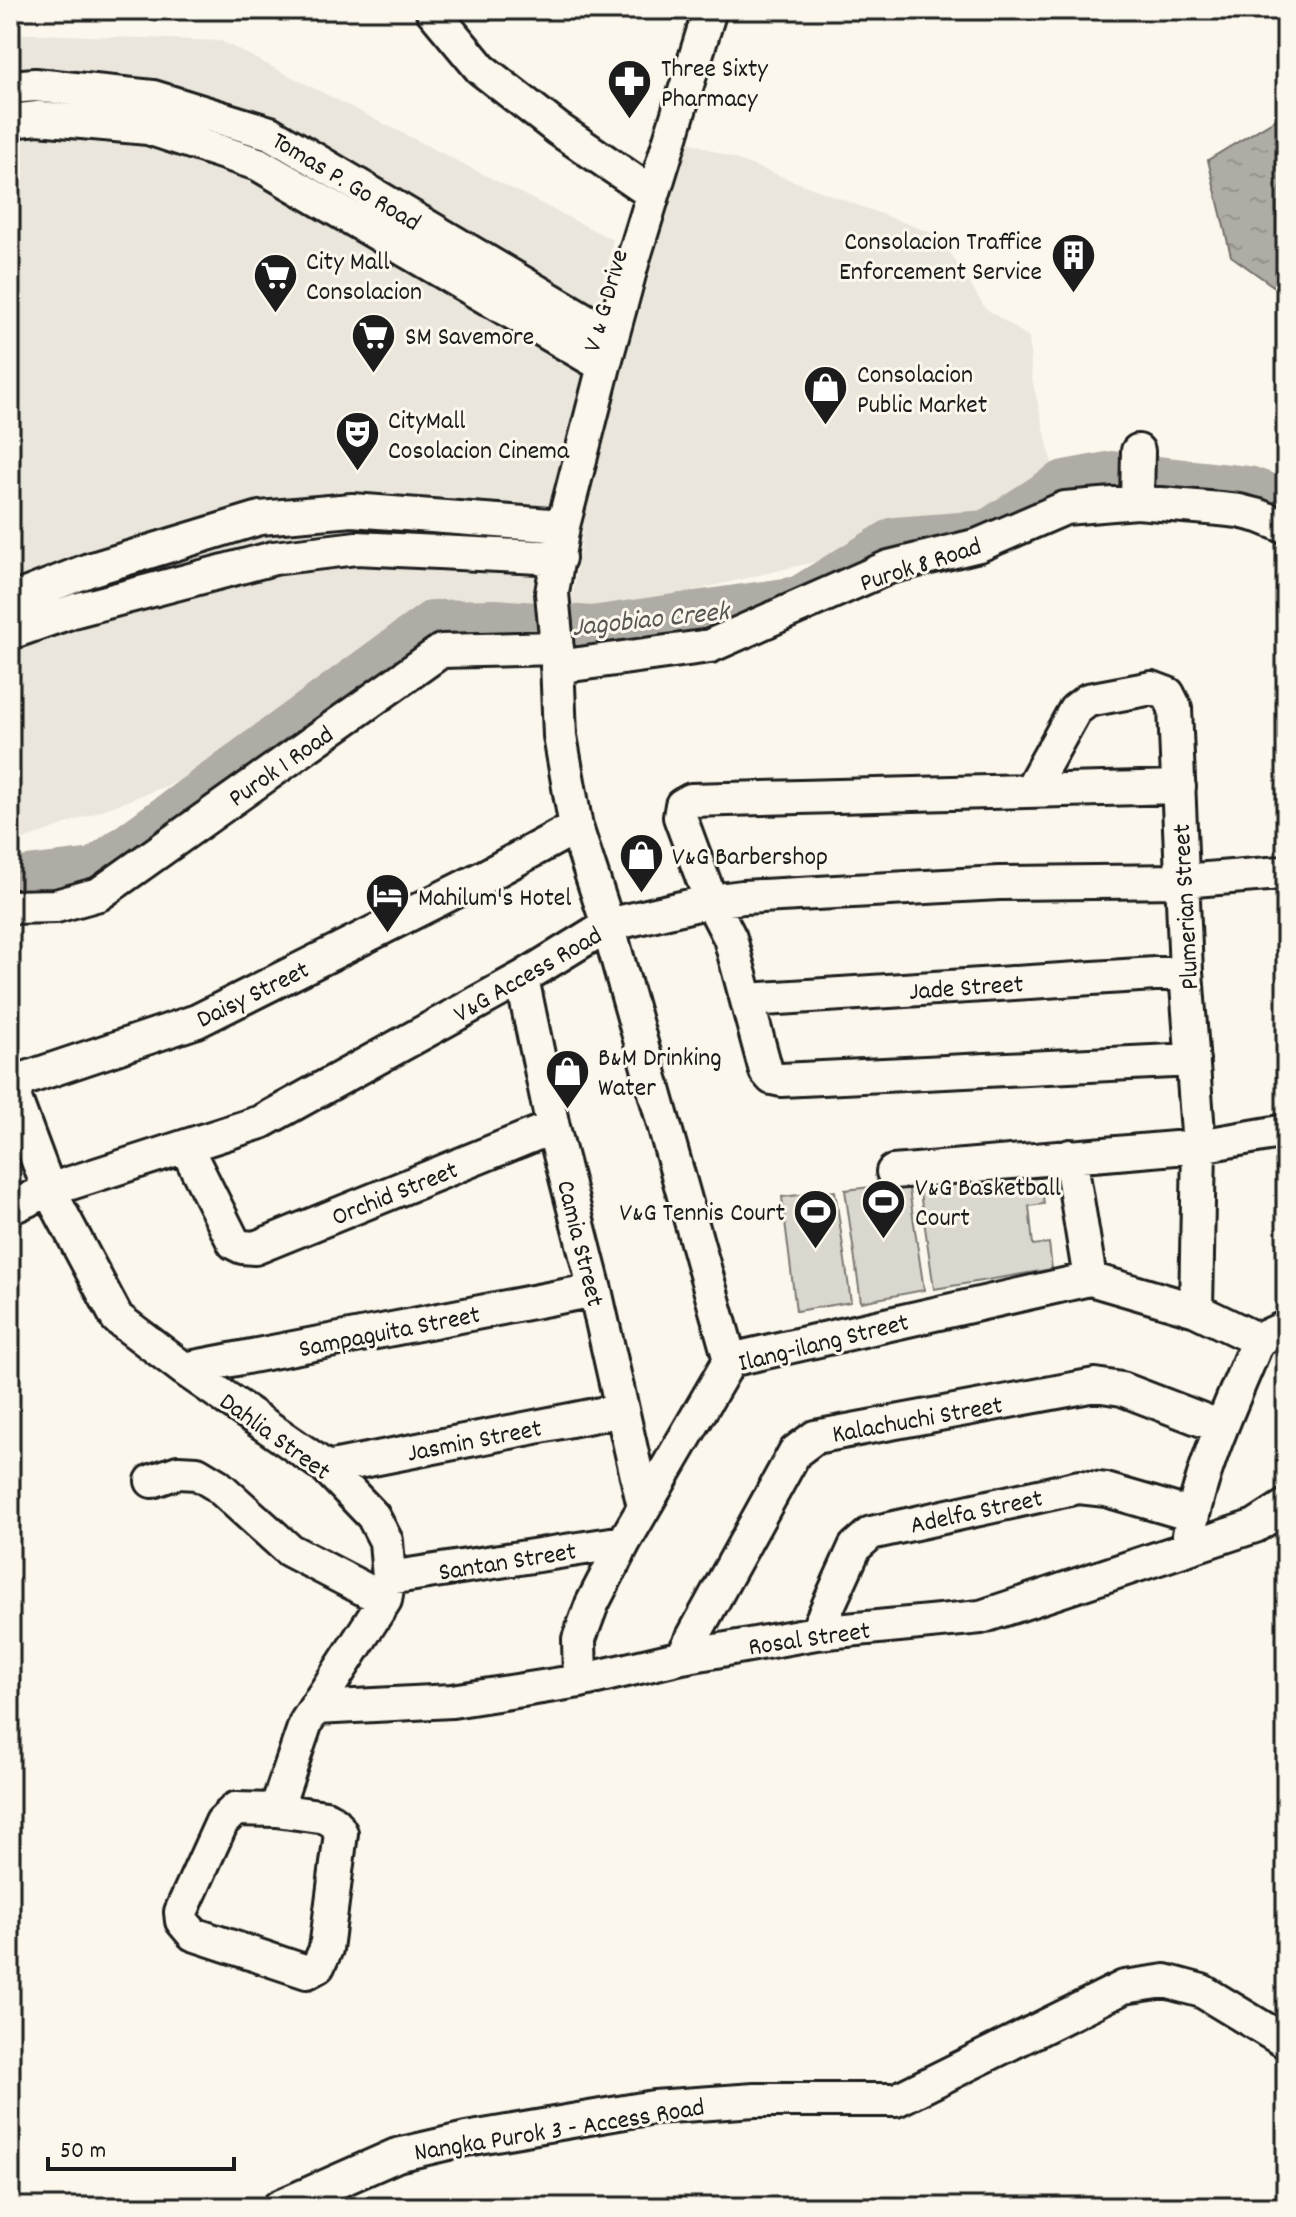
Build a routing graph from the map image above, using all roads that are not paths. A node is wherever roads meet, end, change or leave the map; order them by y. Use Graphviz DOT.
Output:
graph roads {
  1 [pos="432,10"];
  2 [pos="692,10"];
  3 [pos="710,10"];
  4 [pos="10,87"];
  5 [pos="10,121"];
  6 [pos="646,190"];
  7 [pos="600,347"];
  8 [pos="553,525"];
  9 [pos="1286,527"];
  10 [pos="549,557"];
  11 [pos="10,601"];
  12 [pos="555,630"];
  13 [pos="10,633"];
  14 [pos="1179,787"];
  15 [pos="1031,789"];
  16 [pos="576,827"];
  17 [pos="1286,871"];
  18 [pos="1182,881"];
  19 [pos="711,901"];
  20 [pos="10,907"];
  21 [pos="608,925"];
  22 [pos="1186,972"];
  23 [pos="522,978"];
  24 [pos="747,1000"];
  25 [pos="1193,1060"];
  26 [pos="553,1127"];
  27 [pos="1286,1131"];
  28 [pos="1199,1146"];
  29 [pos="186,1147"];
  30 [pos="1070,1156"];
  31 [pos="893,1172"];
  32 [pos="49,1190"];
  33 [pos="10,1208"];
  34 [pos="1090,1279"];
  35 [pos="595,1290"];
  36 [pos="1196,1310"];
  37 [pos="1272,1334"];
  38 [pos="730,1360"];
  39 [pos="184,1369"];
  40 [pos="621,1410"];
  41 [pos="1221,1427"];
  42 [pos="327,1468"];
  43 [pos="152,1481"];
  44 [pos="1286,1506"];
  45 [pos="644,1507"];
  46 [pos="1192,1515"];
  47 [pos="624,1542"];
  48 [pos="1186,1550"];
  49 [pos="387,1589"];
  50 [pos="816,1633"];
  51 [pos="682,1657"];
  52 [pos="580,1681"];
  53 [pos="316,1708"];
  54 [pos="276,1810"];
  55 [pos="1286,2042"];
  56 [pos="279,2207"];
  1 -- 6 [label="street"];
  2 -- 6 [label="street, V & G Drive"];
  3 -- 6 [label="street, V & G Drive"];
  4 -- 7 [label="street, Tomas P. Go Road"];
  5 -- 7 [label="street, Tomas P. Go Road"];
  6 -- 7 [label="street, V & G Drive"];
  7 -- 8 [label="street, V & G Drive"];
  8 -- 10 [label="street, V & G Drive"];
  8 -- 11 [label="street"];
  9 -- 12 [label="street, Purok 8 Road"];
  10 -- 12 [label="street, V & G Drive"];
  10 -- 13 [label="street"];
  12 -- 16 [label="street, V & G Drive"];
  12 -- 20 [label="street, Purok 1 Road"];
  14 -- 15 [label="street"];
  14 -- 15 [label="street, Plumerian Street"];
  14 -- 18 [label="street, Plumerian Street"];
  15 -- 19 [label="street"];
  16 -- 21 [label="street, V & G Drive"];
  16 -- 32 [label="street, Daisy Street"];
  17 -- 18 [label="street, V&G Access Road"];
  18 -- 19 [label="street, V&G Access Road"];
  18 -- 22 [label="street, Plumerian Street"];
  19 -- 21 [label="street, V&G Access Road"];
  19 -- 24 [label="street"];
  21 -- 23 [label="street, V&G Access Road"];
  21 -- 38 [label="street, V & G Drive"];
  22 -- 24 [label="street, Jade Street"];
  22 -- 25 [label="street, Plumerian Street"];
  23 -- 26 [label="street, Camia Street"];
  23 -- 29 [label="street, V&G Access Road"];
  24 -- 25 [label="street"];
  25 -- 28 [label="street, Plumerian Street"];
  26 -- 29 [label="street, Orchid Street"];
  26 -- 35 [label="street, Camia Street"];
  27 -- 28 [label="street"];
  28 -- 30 [label="street"];
  28 -- 36 [label="street, Plumerian Street"];
  29 -- 32 [label="street, V&G Access Road"];
  30 -- 31 [label="street"];
  30 -- 34 [label="street"];
  32 -- 33 [label="street, V&G Access Road"];
  32 -- 39 [label="street, Dahlia Street"];
  34 -- 36 [label="street, Ilang-ilang Street"];
  34 -- 38 [label="street, Ilang-ilang Street"];
  35 -- 39 [label="street, Sampaguita Street"];
  35 -- 40 [label="street, Camia Street"];
  36 -- 37 [label="street, Ilang-ilang Street"];
  37 -- 41 [label="street"];
  38 -- 45 [label="street, Ilang-ilang Street"];
  39 -- 42 [label="street, Dahlia Street"];
  40 -- 42 [label="street, Jasmin Street"];
  40 -- 45 [label="street, Camia Street"];
  41 -- 46 [label="street"];
  41 -- 51 [label="street, Kalachuchi Street"];
  42 -- 49 [label="street, Dahlia Street"];
  43 -- 49 [label="street"];
  44 -- 48 [label="street, Rosal Street"];
  45 -- 47 [label="street, Ilang-ilang Street"];
  46 -- 48 [label="street"];
  46 -- 50 [label="street, Adelfa Street"];
  47 -- 49 [label="street, Santan Street"];
  47 -- 52 [label="street, Ilang-ilang Street"];
  48 -- 50 [label="street, Rosal Street"];
  49 -- 53 [label="street"];
  50 -- 51 [label="street, Rosal Street"];
  51 -- 52 [label="street, Rosal Street"];
  52 -- 53 [label="street, Rosal Street"];
  53 -- 54 [label="street"];
  54 -- 54 [label="street"];
  55 -- 56 [label="street, Nangka Purok 3 - Access Road"];
}
